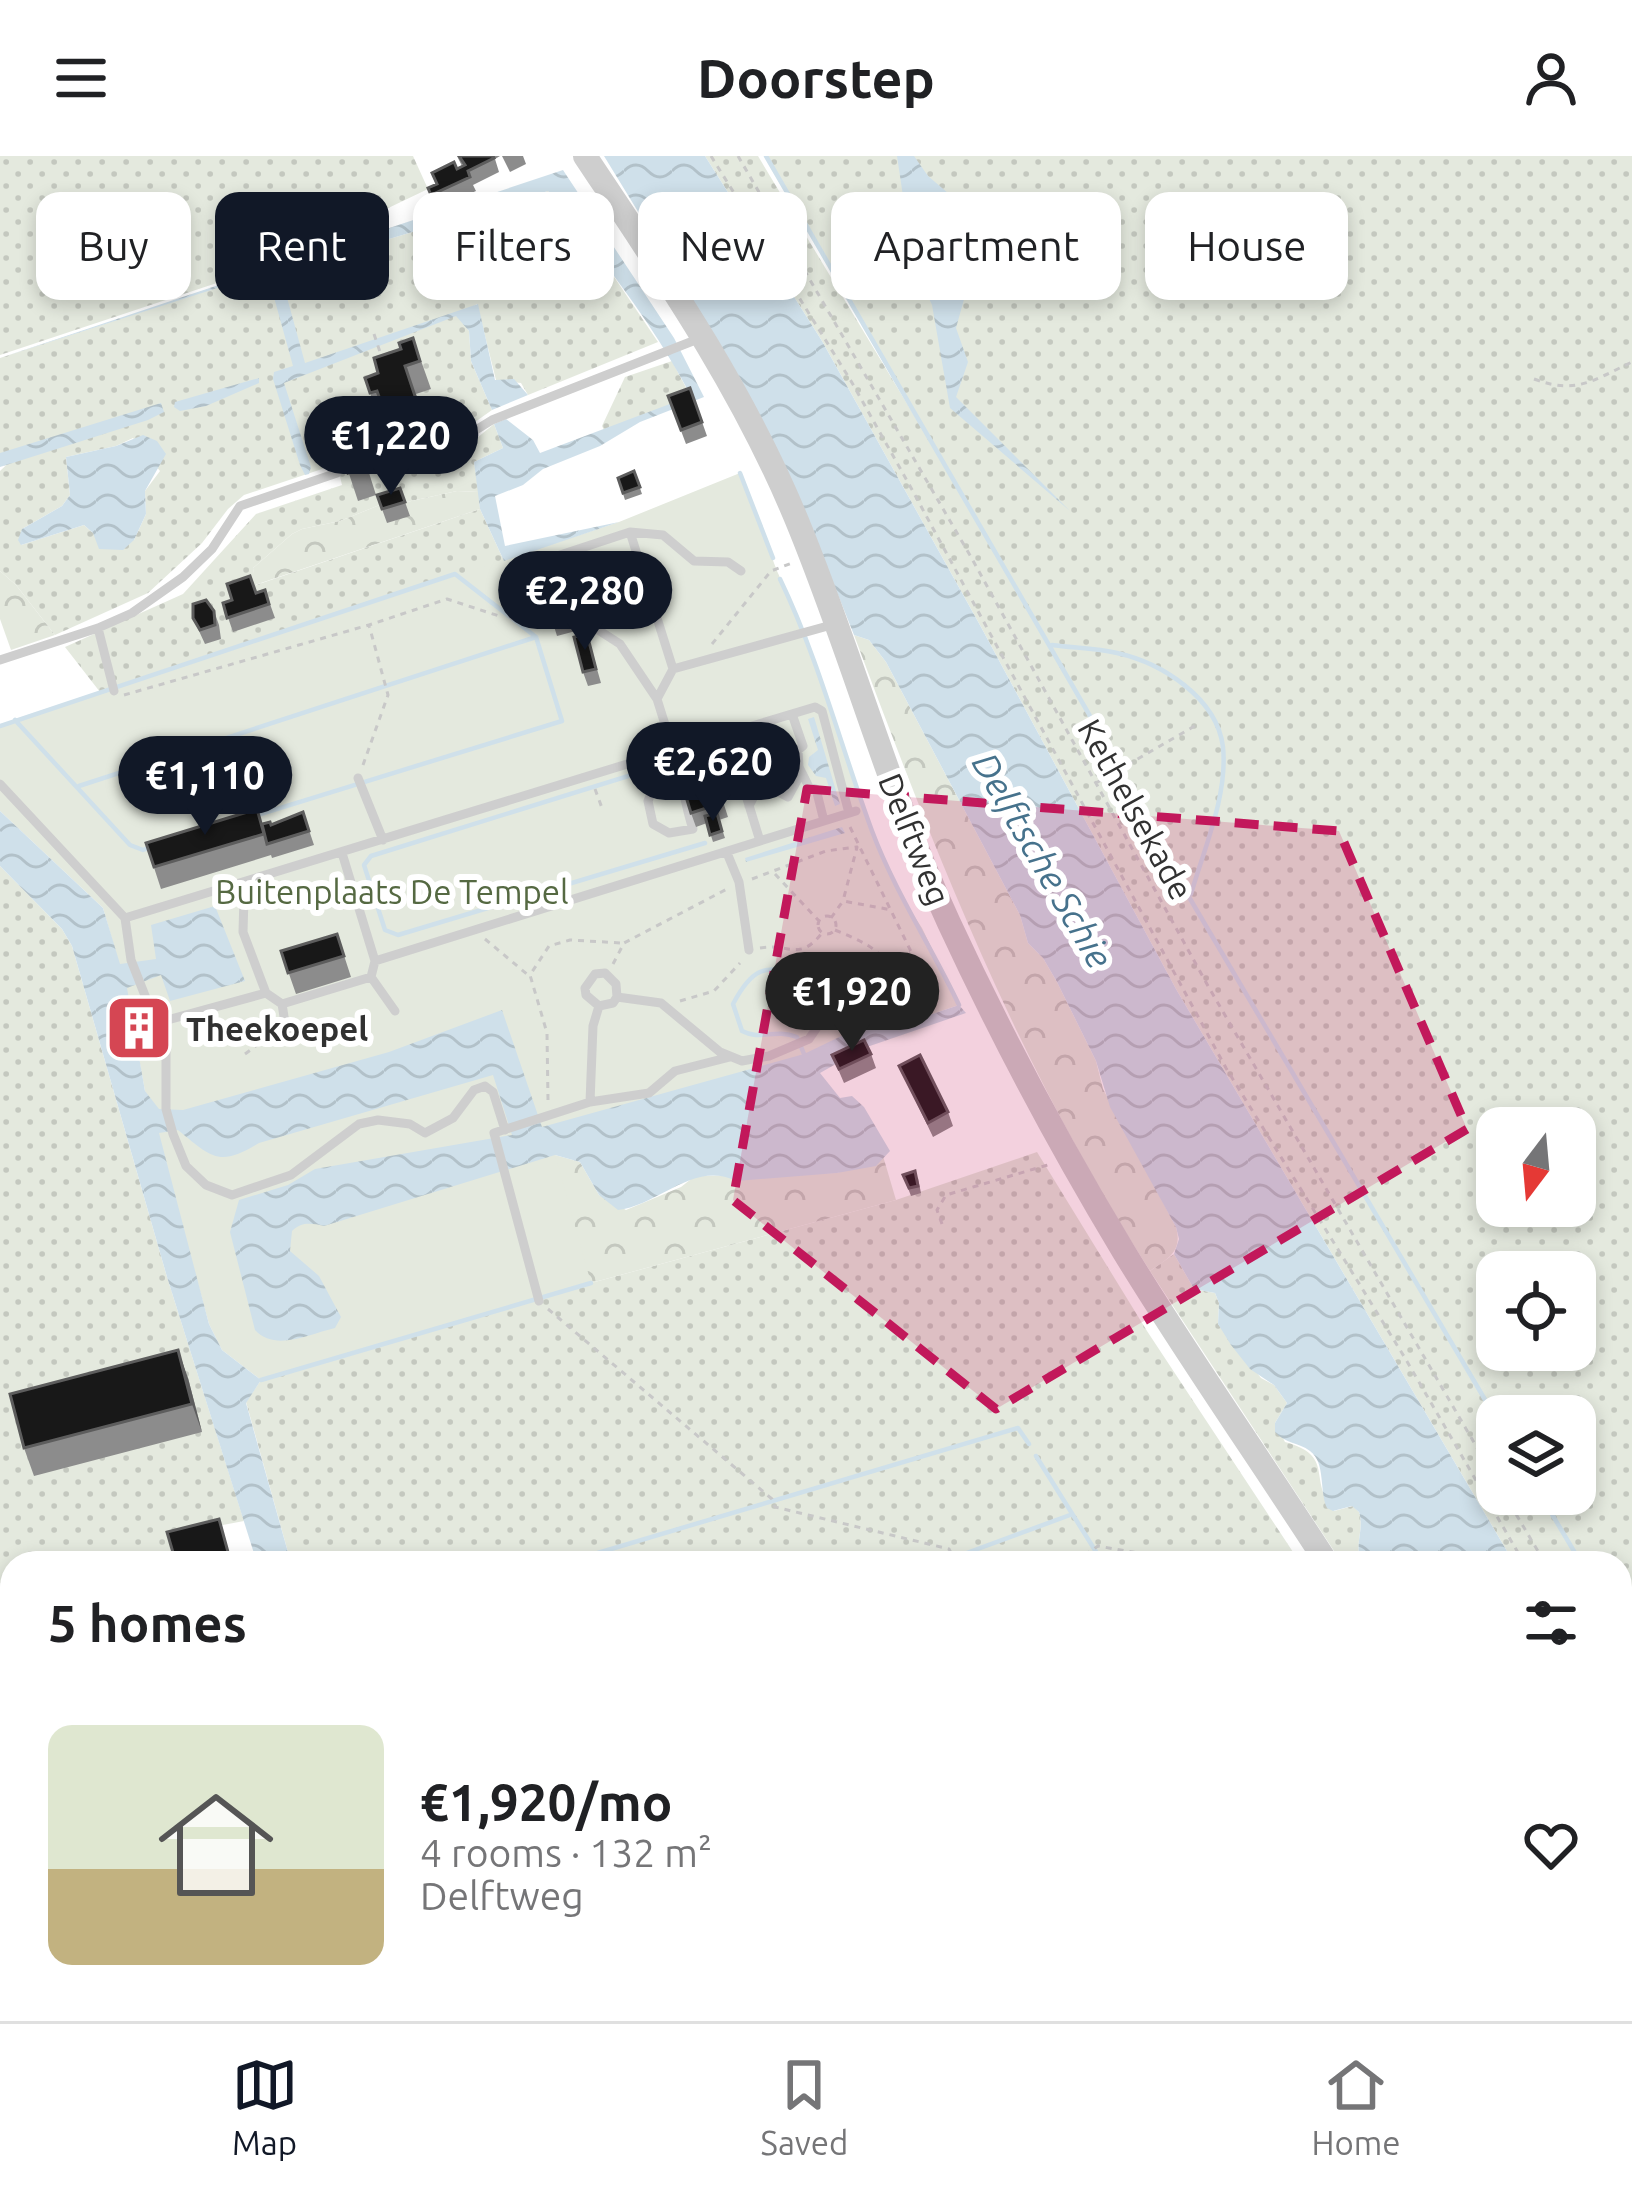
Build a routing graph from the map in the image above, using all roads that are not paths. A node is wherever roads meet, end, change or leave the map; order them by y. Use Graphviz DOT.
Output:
graph roads {
  1 [pos="585,156"];
  2 [pos="696,340"];
  3 [pos="416,458"];
  4 [pos="337,473"];
  5 [pos="630,532"];
  6 [pos="741,571"];
  7 [pos="513,616"];
  8 [pos="592,626"];
  9 [pos="98,628"];
  10 [pos="815,631"];
  11 [pos="0,660"];
  12 [pos="673,669"];
  13 [pos="113,687"];
  14 [pos="657,699"];
  15 [pos="792,714"];
  16 [pos="727,734"];
  17 [pos="673,750"];
  18 [pos="679,767"];
  19 [pos="800,770"];
  20 [pos="738,771"];
  21 [pos="761,782"];
  22 [pos="360,783"];
  23 [pos="0,784"];
  24 [pos="749,806"];
  25 [pos="824,820"];
  26 [pos="383,840"];
  27 [pos="760,841"];
  28 [pos="342,853"];
  29 [pos="727,853"];
  30 [pos="239,883"];
  31 [pos="125,918"];
  32 [pos="749,950"];
  33 [pos="374,961"];
  34 [pos="371,976"];
  35 [pos="266,992"];
  36 [pos="617,997"];
  37 [pos="282,1004"];
  38 [pos="599,1006"];
  39 [pos="394,1011"];
  40 [pos="898,1013"];
  41 [pos="156,1023"];
  42 [pos="142,1028"];
  43 [pos="287,1034"];
  44 [pos="730,1058"];
  45 [pos="590,1102"];
  46 [pos="507,1129"];
  47 [pos="539,1301"];
  48 [pos="1320,1551"];
  1 -- 2 [label="street, Delftweg"];
  2 -- 3 [label="lane"];
  2 -- 10 [label="street, Delftweg"];
  4 -- 9 [label="lane"];
  5 -- 6 [label="lane"];
  5 -- 7 [label="lane"];
  5 -- 12 [label="lane"];
  8 -- 14 [label="lane"];
  9 -- 11 [label="lane"];
  9 -- 13 [label="lane"];
  10 -- 12 [label="lane"];
  10 -- 48 [label="street, Delftweg"];
  12 -- 14 [label="lane"];
  14 -- 17 [label="lane"];
  15 -- 16 [label="lane"];
  15 -- 19 [label="lane"];
  15 -- 25 [label="lane"];
  16 -- 17 [label="lane"];
  16 -- 20 [label="lane"];
  17 -- 18 [label="lane"];
  17 -- 26 [label="lane"];
  18 -- 18 [label="lane"];
  19 -- 21 [label="lane"];
  19 -- 21 [label="lane"];
  19 -- 25 [label="lane"];
  20 -- 21 [label="lane"];
  20 -- 24 [label="lane"];
  21 -- 24 [label="lane"];
  22 -- 26 [label="lane"];
  23 -- 31 [label="lane"];
  24 -- 27 [label="lane"];
  25 -- 27 [label="lane"];
  26 -- 28 [label="lane"];
  27 -- 29 [label="lane"];
  28 -- 30 [label="lane"];
  28 -- 33 [label="lane"];
  29 -- 32 [label="lane"];
  29 -- 33 [label="lane"];
  30 -- 31 [label="lane"];
  30 -- 35 [label="lane"];
  31 -- 41 [label="lane"];
  33 -- 34 [label="lane"];
  34 -- 37 [label="lane"];
  34 -- 39 [label="lane"];
  35 -- 37 [label="lane"];
  35 -- 41 [label="lane"];
  36 -- 38 [label="lane"];
  36 -- 38 [label="lane"];
  36 -- 44 [label="lane"];
  37 -- 43 [label="lane"];
  38 -- 45 [label="lane"];
  40 -- 44 [label="lane"];
  41 -- 42 [label="lane"];
  41 -- 46 [label="lane"];
  44 -- 45 [label="lane"];
  45 -- 46 [label="lane"];
  46 -- 47 [label="lane"];
}
